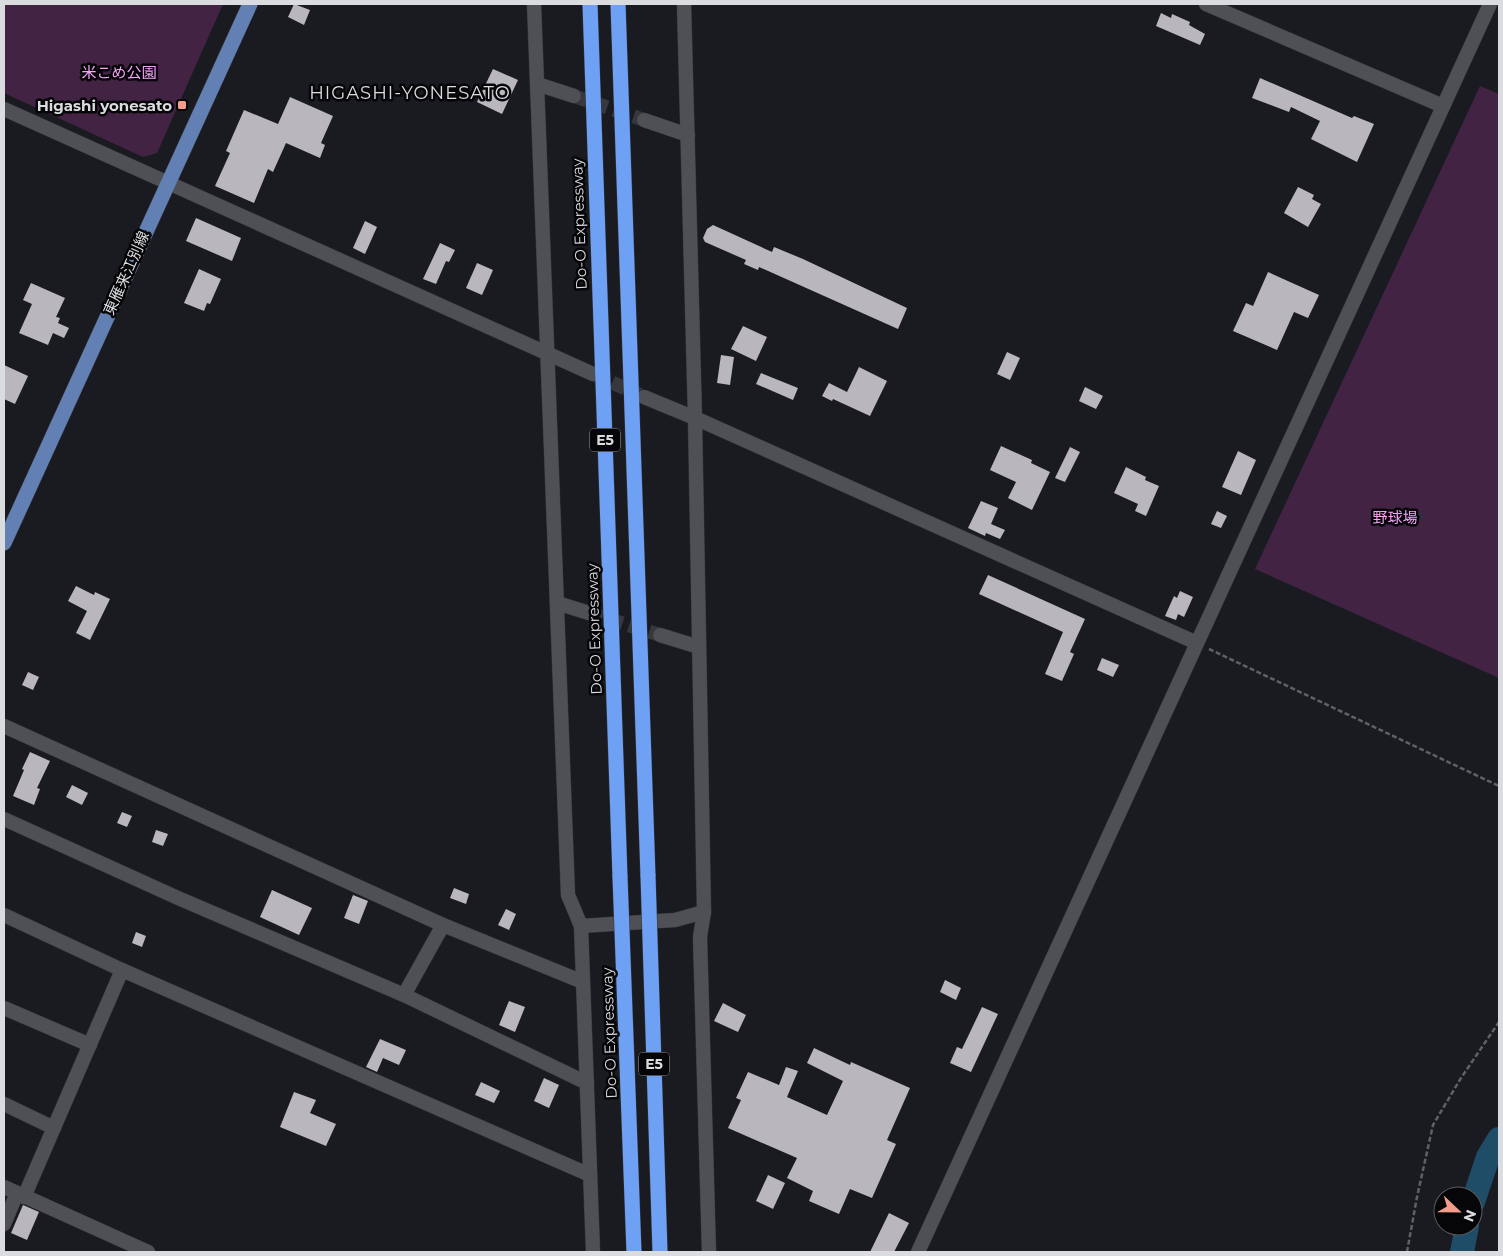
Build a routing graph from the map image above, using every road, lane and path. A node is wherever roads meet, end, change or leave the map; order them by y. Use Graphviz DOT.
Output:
graph roads {
  1 [pos="250,4"];
  2 [pos="534,4"];
  3 [pos="590,4"];
  4 [pos="618,4"];
  5 [pos="684,4"];
  6 [pos="1206,4"];
  7 [pos="1490,4"];
  8 [pos="537,84"];
  9 [pos="574,96"];
  10 [pos="1443,106"];
  11 [pos="4,109"];
  12 [pos="644,120"];
  13 [pos="688,135"];
  14 [pos="167,183"];
  15 [pos="547,353"];
  16 [pos="593,374"];
  17 [pos="644,397"];
  18 [pos="696,418"];
  19 [pos="4,543"];
  20 [pos="557,603"];
  21 [pos="589,613"];
  22 [pos="660,635"];
  23 [pos="1197,643"];
  24 [pos="699,648"];
  25 [pos="4,726"];
  26 [pos="1499,786"];
  27 [pos="4,819"];
  28 [pos="704,912"];
  29 [pos="4,915"];
  30 [pos="443,925"];
  31 [pos="581,926"];
  32 [pos="122,970"];
  33 [pos="583,982"];
  34 [pos="404,995"];
  35 [pos="4,1008"];
  36 [pos="1499,1022"];
  37 [pos="90,1045"];
  38 [pos="587,1083"];
  39 [pos="4,1104"];
  40 [pos="54,1128"];
  41 [pos="590,1175"];
  42 [pos="4,1187"];
  43 [pos="20,1195"];
  44 [pos="4,1224"];
  45 [pos="148,1252"];
  46 [pos="594,1252"];
  47 [pos="634,1252"];
  48 [pos="660,1252"];
  49 [pos="709,1252"];
  50 [pos="918,1252"];
  51 [pos="1407,1252"];
  1 -- 14 [label="main road, 東雁来江別線"];
  2 -- 8 [label="street"];
  3 -- 47 [label="highway, Do-O Expressway / E5, bridge"];
  4 -- 48 [label="highway, E5, bridge"];
  5 -- 13 [label="street"];
  6 -- 10 [label="street"];
  7 -- 10 [label="street"];
  8 -- 9 [label="street"];
  8 -- 15 [label="street"];
  10 -- 23 [label="street"];
  11 -- 14 [label="street"];
  12 -- 13 [label="street"];
  13 -- 18 [label="street"];
  14 -- 15 [label="street"];
  14 -- 19 [label="main road, 東雁来江別線"];
  15 -- 16 [label="street"];
  15 -- 20 [label="street"];
  17 -- 18 [label="street"];
  18 -- 23 [label="street"];
  18 -- 24 [label="street"];
  20 -- 21 [label="street"];
  20 -- 31 [label="street"];
  22 -- 24 [label="street"];
  23 -- 26 [label="path"];
  23 -- 50 [label="street"];
  24 -- 28 [label="street"];
  25 -- 30 [label="street"];
  27 -- 34 [label="street"];
  28 -- 31 [label="street"];
  28 -- 49 [label="street"];
  29 -- 32 [label="street"];
  30 -- 33 [label="street"];
  30 -- 34 [label="street"];
  31 -- 33 [label="street"];
  32 -- 37 [label="street"];
  32 -- 41 [label="street"];
  33 -- 38 [label="street"];
  34 -- 38 [label="street"];
  35 -- 37 [label="street"];
  36 -- 51 [label="path"];
  37 -- 40 [label="street"];
  38 -- 41 [label="street"];
  39 -- 40 [label="street"];
  40 -- 43 [label="street"];
  41 -- 46 [label="street"];
  42 -- 43 [label="street"];
  43 -- 44 [label="street"];
  43 -- 45 [label="street"];
}
